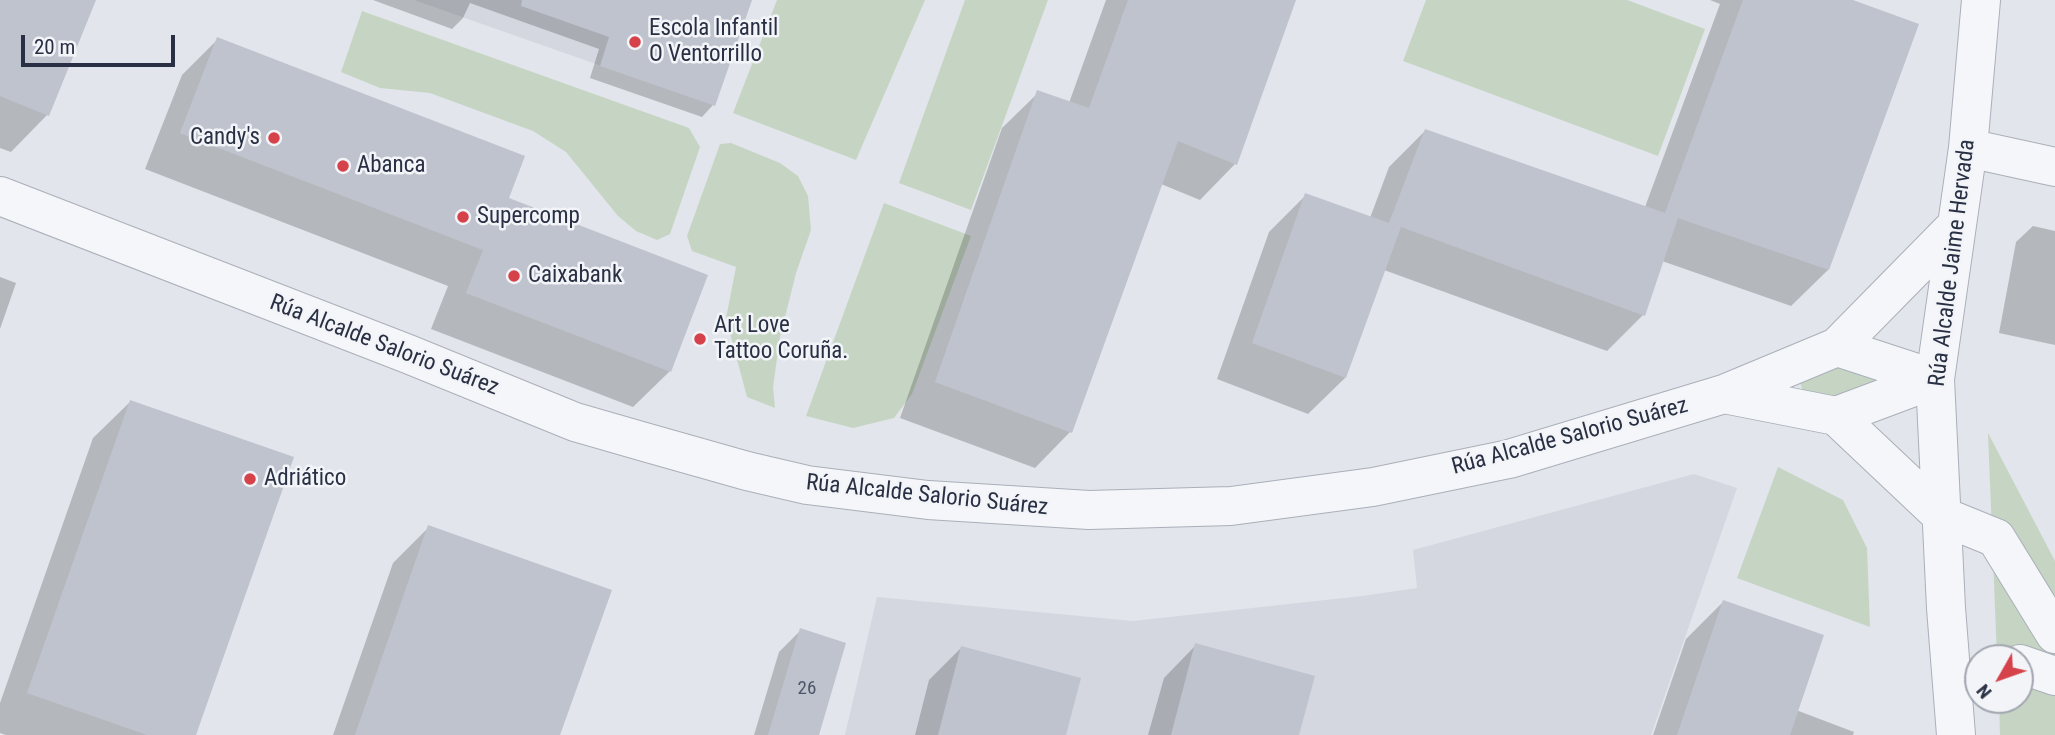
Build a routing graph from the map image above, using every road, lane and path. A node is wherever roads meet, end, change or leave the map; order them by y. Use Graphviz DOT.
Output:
graph roads {
  1 [pos="1981,0"];
  2 [pos="1968,148"];
  3 [pos="2055,167"];
  4 [pos="0,196"];
  5 [pos="1957,225"];
  6 [pos="1837,347"];
  7 [pos="1935,379"];
  8 [pos="1724,394"];
  9 [pos="1836,416"];
  10 [pos="1942,516"];
  11 [pos="2055,634"];
  12 [pos="1964,657"];
  13 [pos="1964,668"];
  14 [pos="2034,669"];
  15 [pos="2055,676"];
  16 [pos="1956,735"];
  1 -- 2 [label="street, Rúa Alcalde Jaime Hervada"];
  2 -- 3 [label="street"];
  2 -- 5 [label="street, Rúa Alcalde Jaime Hervada"];
  4 -- 8 [label="street, Rúa Alcalde Salorio Suárez"];
  5 -- 6 [label="street, Rúa Alcalde Salorio Suárez"];
  5 -- 7 [label="street, Rúa Alcalde Jaime Hervada"];
  6 -- 7 [label="street"];
  6 -- 8 [label="street, Rúa Alcalde Salorio Suárez"];
  7 -- 9 [label="street"];
  7 -- 10 [label="street, Rúa Alcalde Jaime Hervada"];
  8 -- 9 [label="street, Rúa Alcalde Salorio Suárez"];
  9 -- 10 [label="street"];
  10 -- 11 [label="street"];
  10 -- 12 [label="street, Rúa Alcalde Jaime Hervada"];
  13 -- 16 [label="street, Rúa Alcalde Jaime Hervada"];
  14 -- 15 [label="street"];
}
